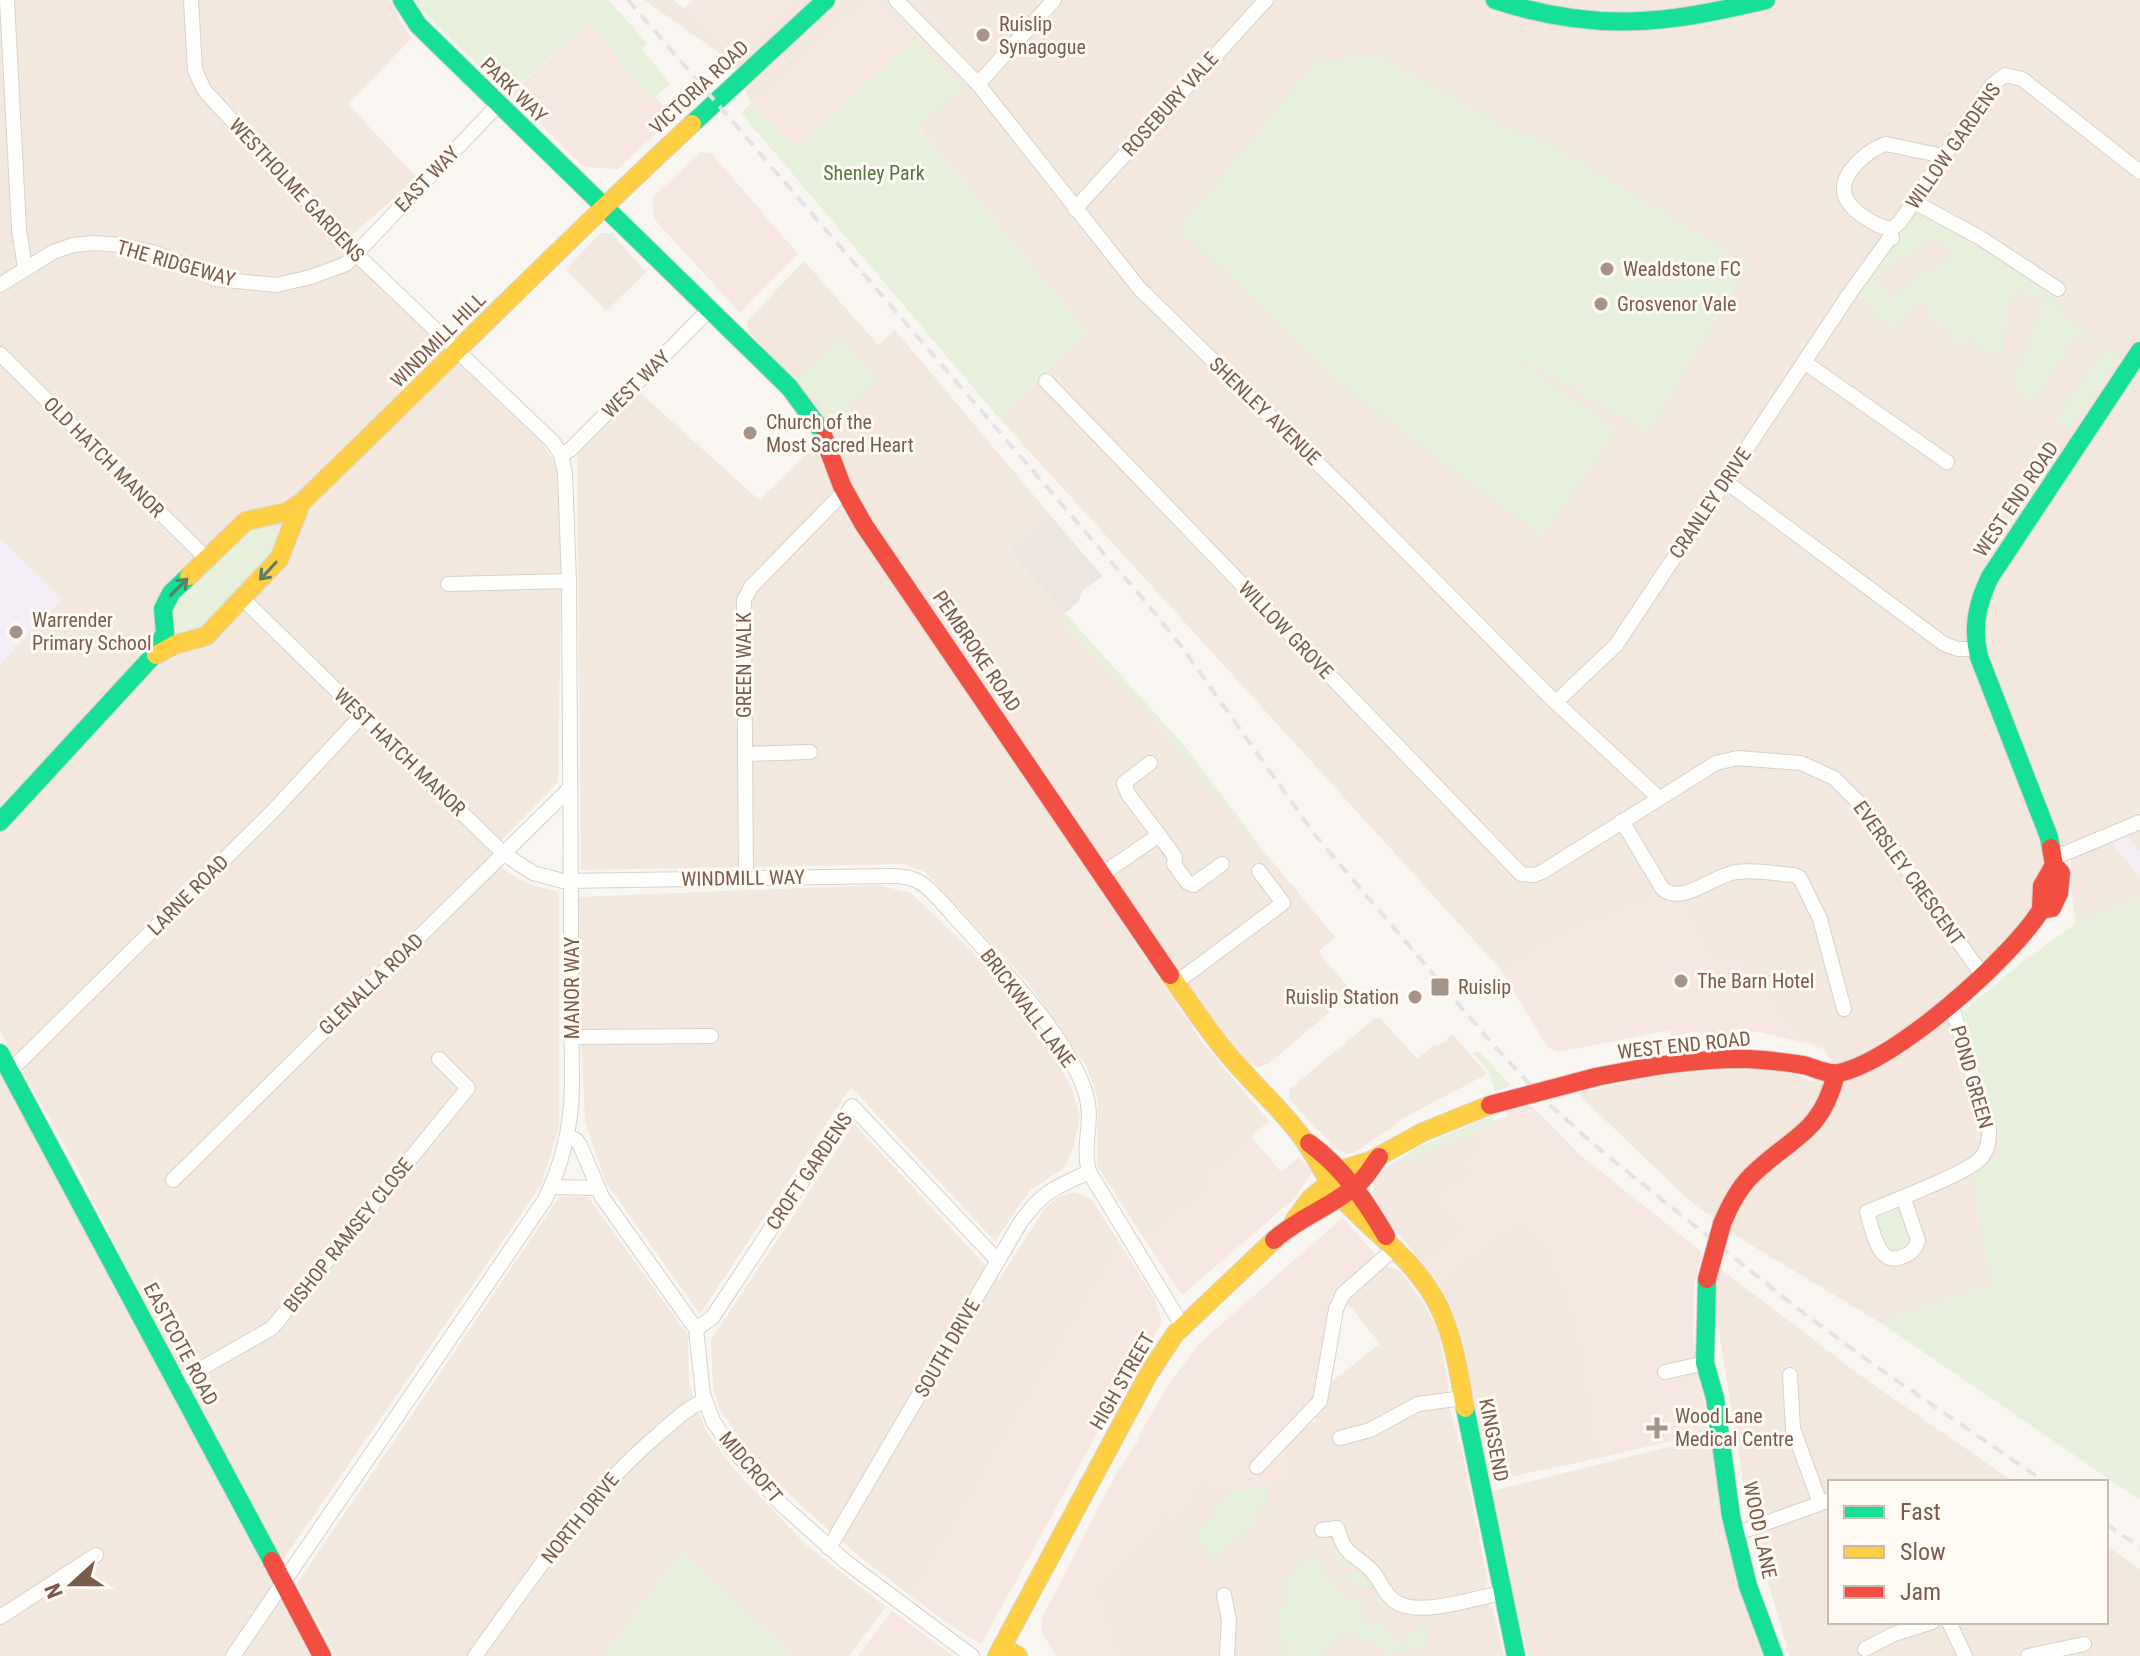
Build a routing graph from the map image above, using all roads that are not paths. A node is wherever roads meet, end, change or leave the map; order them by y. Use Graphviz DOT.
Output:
graph roads {
  1 [pos="7,0"];
  2 [pos="191,0"];
  3 [pos="402,0"];
  4 [pos="826,0"];
  5 [pos="896,0"];
  6 [pos="1054,0"];
  7 [pos="1266,0"];
  8 [pos="1495,0"];
  9 [pos="1766,0"];
  10 [pos="1522,4"];
  11 [pos="4,67"];
  12 [pos="978,84"];
  13 [pos="498,105"];
  14 [pos="1943,156"];
  15 [pos="2140,172"];
  16 [pos="1914,202"];
  17 [pos="603,206"];
  18 [pos="1075,209"];
  19 [pos="1888,233"];
  20 [pos="356,254"];
  21 [pos="25,268"];
  22 [pos="0,285"];
  23 [pos="2058,289"];
  24 [pos="1850,293"];
  25 [pos="709,310"];
  26 [pos="2140,351"];
  27 [pos="459,352"];
  28 [pos="0,354"];
  29 [pos="1804,362"];
  30 [pos="1046,381"];
  31 [pos="561,455"];
  32 [pos="1947,462"];
  33 [pos="1725,481"];
  34 [pos="846,494"];
  35 [pos="301,503"];
  36 [pos="207,559"];
  37 [pos="569,581"];
  38 [pos="448,584"];
  39 [pos="242,598"];
  40 [pos="1977,649"];
  41 [pos="153,656"];
  42 [pos="1556,702"];
  43 [pos="362,715"];
  44 [pos="810,752"];
  45 [pos="745,754"];
  46 [pos="1150,763"];
  47 [pos="569,789"];
  48 [pos="1659,798"];
  49 [pos="1622,821"];
  50 [pos="0,822"];
  51 [pos="2140,822"];
  52 [pos="1159,835"];
  53 [pos="504,854"];
  54 [pos="2054,861"];
  55 [pos="1222,864"];
  56 [pos="1259,871"];
  57 [pos="1101,875"];
  58 [pos="1528,875"];
  59 [pos="746,878"];
  60 [pos="915,880"];
  61 [pos="571,881"];
  62 [pos="1983,976"];
  63 [pos="1177,982"];
  64 [pos="1951,1003"];
  65 [pos="1844,1009"];
  66 [pos="711,1036"];
  67 [pos="572,1037"];
  68 [pos="0,1053"];
  69 [pos="439,1059"];
  70 [pos="10,1071"];
  71 [pos="1836,1074"];
  72 [pos="568,1136"];
  73 [pos="1089,1172"];
  74 [pos="173,1180"];
  75 [pos="1339,1183"];
  76 [pos="551,1187"];
  77 [pos="596,1188"];
  78 [pos="1903,1197"];
  79 [pos="1395,1248"];
  80 [pos="998,1261"];
  81 [pos="1182,1325"];
  82 [pos="696,1329"];
  83 [pos="1705,1363"];
  84 [pos="1665,1372"];
  85 [pos="1790,1375"];
  86 [pos="176,1383"];
  87 [pos="1463,1398"];
  88 [pos="705,1401"];
  89 [pos="1340,1438"];
  90 [pos="1257,1467"];
  91 [pos="1825,1501"];
  92 [pos="1322,1530"];
  93 [pos="1735,1534"];
  94 [pos="829,1548"];
  95 [pos="96,1555"];
  96 [pos="284,1583"];
  97 [pos="1502,1593"];
  98 [pos="1224,1595"];
  99 [pos="0,1617"];
  100 [pos="1926,1624"];
  101 [pos="1950,1624"];
  102 [pos="2084,1644"];
  103 [pos="1862,1649"];
  104 [pos="1006,1653"];
  105 [pos="233,1656"];
  106 [pos="322,1656"];
  107 [pos="475,1656"];
  108 [pos="972,1656"];
  109 [pos="1227,1656"];
  110 [pos="1516,1656"];
  111 [pos="1774,1656"];
  112 [pos="1965,1656"];
  113 [pos="2028,1656"];
  1 -- 11 [label="street"];
  2 -- 20 [label="street, WESTHOLME GARDENS"];
  3 -- 13 [label="street, PARK WAY"];
  4 -- 17 [label="street, VICTORIA ROAD"];
  5 -- 12 [label="street, SHENLEY AVENUE"];
  6 -- 12 [label="street"];
  7 -- 18 [label="street, ROSEBURY VALE"];
  8 -- 10 [label="street"];
  9 -- 10 [label="street"];
  11 -- 21 [label="street"];
  12 -- 18 [label="street, SHENLEY AVENUE"];
  13 -- 17 [label="street, PARK WAY"];
  13 -- 20 [label="street, EAST WAY"];
  14 -- 15 [label="street, WILLOW GARDENS"];
  14 -- 16 [label="street, WILLOW GARDENS"];
  14 -- 19 [label="street"];
  16 -- 19 [label="street, WILLOW GARDENS"];
  16 -- 23 [label="street"];
  17 -- 25 [label="street, PEMBROKE ROAD"];
  17 -- 27 [label="street, WINDMILL HILL"];
  18 -- 42 [label="street, SHENLEY AVENUE"];
  19 -- 24 [label="street, WILLOW GARDENS"];
  20 -- 21 [label="street, THE RIDGEWAY"];
  20 -- 27 [label="street, WESTHOLME GARDENS"];
  21 -- 22 [label="street, THE RIDGEWAY"];
  24 -- 29 [label="street, CRANLEY DRIVE"];
  25 -- 31 [label="street, WEST WAY"];
  25 -- 34 [label="street, PEMBROKE ROAD"];
  26 -- 40 [label="street, WEST END ROAD"];
  27 -- 31 [label="street"];
  27 -- 35 [label="street, WINDMILL HILL"];
  28 -- 36 [label="street, OLD HATCH MANOR"];
  29 -- 32 [label="street"];
  29 -- 33 [label="street, CRANLEY DRIVE"];
  30 -- 58 [label="street, WILLOW GROVE"];
  31 -- 37 [label="street, MANOR WAY"];
  33 -- 40 [label="street"];
  33 -- 42 [label="street, CRANLEY DRIVE"];
  34 -- 45 [label="street, GREEN WALK"];
  34 -- 57 [label="street, PEMBROKE ROAD"];
  35 -- 36 [label="street, WINDMILL HILL"];
  35 -- 39 [label="street, WINDMILL HILL, one-way"];
  41 -- 36 [label="street, WINDMILL HILL, one-way"];
  37 -- 38 [label="street"];
  37 -- 47 [label="street, MANOR WAY"];
  39 -- 41 [label="street, WINDMILL HILL"];
  39 -- 43 [label="street, WEST HATCH MANOR"];
  40 -- 54 [label="street, WEST END ROAD"];
  41 -- 50 [label="street, WINDMILL HILL"];
  42 -- 48 [label="street, SHENLEY AVENUE"];
  43 -- 53 [label="street, WEST HATCH MANOR"];
  43 -- 70 [label="street, LARNE ROAD"];
  44 -- 45 [label="street"];
  45 -- 59 [label="street, GREEN WALK"];
  46 -- 52 [label="street"];
  47 -- 53 [label="street, GLENALLA ROAD"];
  47 -- 61 [label="street, MANOR WAY"];
  48 -- 49 [label="street, EVERSLEY CRESCENT"];
  48 -- 62 [label="street, EVERSLEY CRESCENT"];
  49 -- 58 [label="street, EVERSLEY CRESCENT"];
  49 -- 65 [label="street"];
  51 -- 54 [label="street"];
  52 -- 55 [label="street"];
  52 -- 57 [label="street"];
  53 -- 61 [label="street, WEST HATCH MANOR"];
  53 -- 74 [label="street, GLENALLA ROAD"];
  54 -- 62 [label="street"];
  56 -- 63 [label="street"];
  57 -- 63 [label="street, PEMBROKE ROAD"];
  59 -- 60 [label="street, WINDMILL WAY"];
  59 -- 61 [label="street, WINDMILL WAY"];
  60 -- 73 [label="street, BRICKWALL LANE"];
  61 -- 67 [label="street, MANOR WAY"];
  62 -- 64 [label="street"];
  63 -- 75 [label="street, PEMBROKE ROAD"];
  64 -- 71 [label="street"];
  64 -- 78 [label="street, POND GREEN"];
  66 -- 67 [label="street"];
  67 -- 72 [label="street, MANOR WAY"];
  68 -- 70 [label="street, EASTCOTE ROAD"];
  69 -- 86 [label="street, BISHOP RAMSEY CLOSE"];
  70 -- 86 [label="street, EASTCOTE ROAD"];
  71 -- 75 [label="street, WEST END ROAD, bridge"];
  71 -- 83 [label="street, WOOD LANE, bridge"];
  72 -- 76 [label="street, MANOR WAY"];
  72 -- 77 [label="street, MIDCROFT"];
  73 -- 80 [label="street, SOUTH DRIVE"];
  73 -- 81 [label="street"];
  75 -- 79 [label="street, KINGSEND"];
  75 -- 81 [label="street, HIGH STREET"];
  76 -- 77 [label="street"];
  76 -- 96 [label="street, MANOR WAY"];
  77 -- 82 [label="street, MIDCROFT"];
  78 -- 78 [label="street, POND GREEN"];
  79 -- 87 [label="street, KINGSEND"];
  79 -- 90 [label="street"];
  80 -- 82 [label="street, CROFT GARDENS"];
  80 -- 94 [label="street, SOUTH DRIVE"];
  81 -- 104 [label="street, HIGH STREET"];
  82 -- 88 [label="street, MIDCROFT"];
  83 -- 84 [label="street"];
  83 -- 93 [label="street, WOOD LANE"];
  85 -- 91 [label="street"];
  86 -- 96 [label="street, EASTCOTE ROAD"];
  87 -- 89 [label="street"];
  87 -- 97 [label="street, KINGSEND"];
  88 -- 94 [label="street, MIDCROFT"];
  88 -- 107 [label="street, NORTH DRIVE"];
  91 -- 93 [label="street"];
  92 -- 97 [label="street"];
  93 -- 111 [label="street, WOOD LANE"];
  94 -- 108 [label="street, MIDCROFT"];
  95 -- 99 [label="street"];
  96 -- 105 [label="street, MANOR WAY"];
  96 -- 106 [label="street, EASTCOTE ROAD"];
  97 -- 110 [label="street, KINGSEND"];
  98 -- 109 [label="street"];
  100 -- 103 [label="street"];
  101 -- 112 [label="street"];
  102 -- 113 [label="street"];
}
